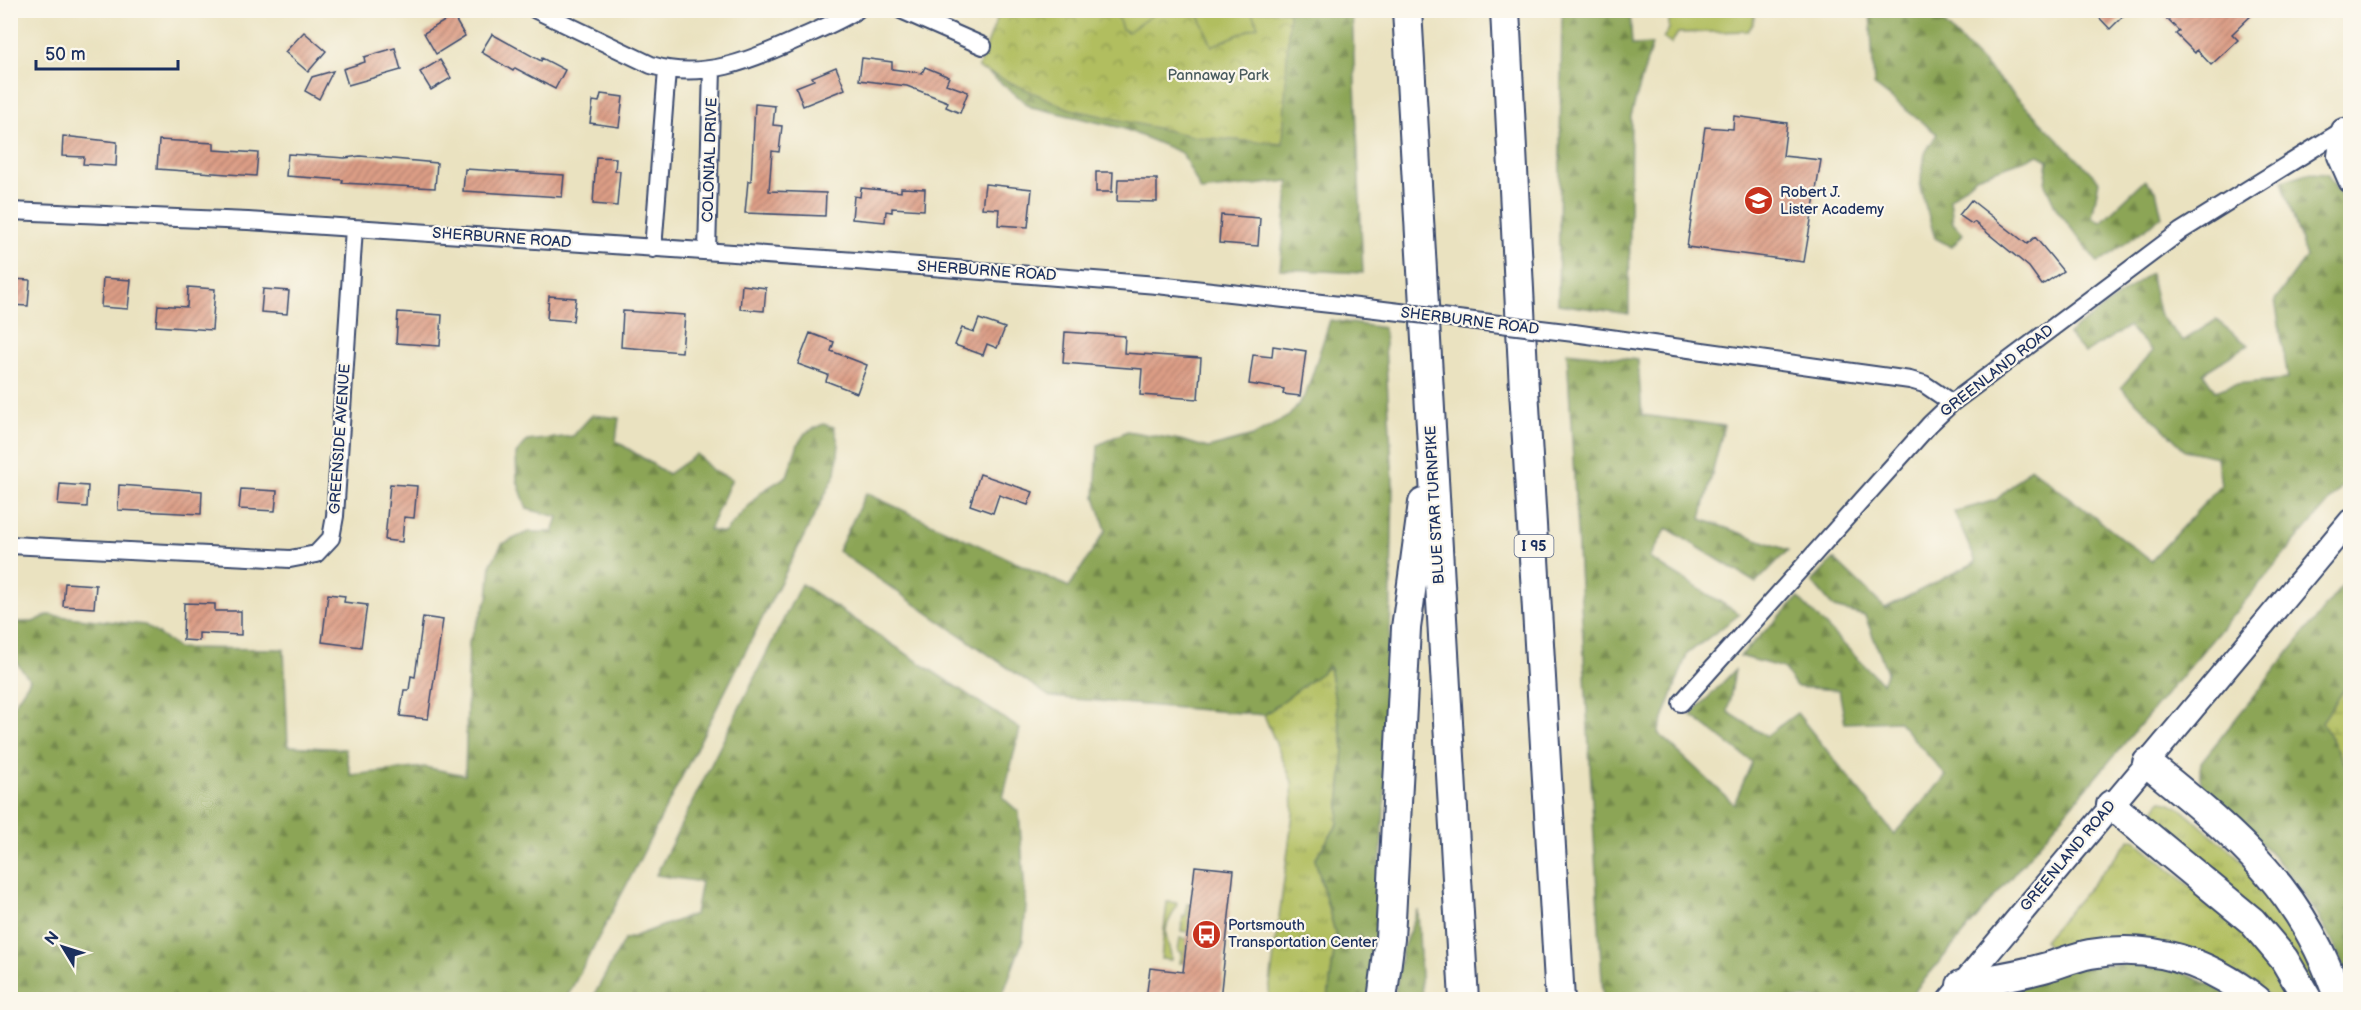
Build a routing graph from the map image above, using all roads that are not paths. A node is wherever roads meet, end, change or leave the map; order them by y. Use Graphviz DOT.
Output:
graph roads {
  1 [pos="536,10"];
  2 [pos="856,10"];
  3 [pos="901,10"];
  4 [pos="1407,10"];
  5 [pos="1498,10"];
  6 [pos="1505,10"];
  7 [pos="983,46"];
  8 [pos="712,69"];
  9 [pos="668,70"];
  10 [pos="1509,92"];
  11 [pos="2348,130"];
  12 [pos="2350,181"];
  13 [pos="10,211"];
  14 [pos="354,228"];
  15 [pos="653,249"];
  16 [pos="707,251"];
  17 [pos="1952,403"];
  18 [pos="1432,444"];
  19 [pos="2350,521"];
  20 [pos="10,545"];
  21 [pos="1681,703"];
  22 [pos="2147,763"];
  23 [pos="2111,806"];
  24 [pos="1955,992"];
  25 [pos="1382,999"];
  26 [pos="1464,999"];
  27 [pos="1560,999"];
  28 [pos="2257,999"];
  29 [pos="2308,999"];
  30 [pos="2339,999"];
  1 -- 9 [label="street"];
  2 -- 8 [label="street"];
  3 -- 7 [label="street"];
  4 -- 18 [label="highway, BLUE STAR TURNPIKE"];
  5 -- 10 [label="highway"];
  6 -- 10 [label="highway, I 95"];
  8 -- 9 [label="street"];
  8 -- 16 [label="street, COLONIAL DRIVE"];
  9 -- 15 [label="street"];
  10 -- 27 [label="highway, I 95"];
  11 -- 12 [label="main road"];
  11 -- 17 [label="street, GREENLAND ROAD"];
  13 -- 14 [label="street, SHERBURNE ROAD"];
  14 -- 15 [label="street, SHERBURNE ROAD"];
  14 -- 20 [label="street, GREENSIDE AVENUE"];
  15 -- 16 [label="street, SHERBURNE ROAD"];
  16 -- 17 [label="street, SHERBURNE ROAD, bridge"];
  17 -- 21 [label="street, GREENLAND ROAD"];
  18 -- 25 [label="highway"];
  18 -- 26 [label="highway, BLUE STAR TURNPIKE"];
  19 -- 22 [label="main road, GREENLAND ROAD"];
  22 -- 23 [label="main road, GREENLAND ROAD"];
  22 -- 30 [label="highway"];
  23 -- 24 [label="main road, GREENLAND ROAD"];
  23 -- 29 [label="highway"];
  24 -- 28 [label="highway"];
}
